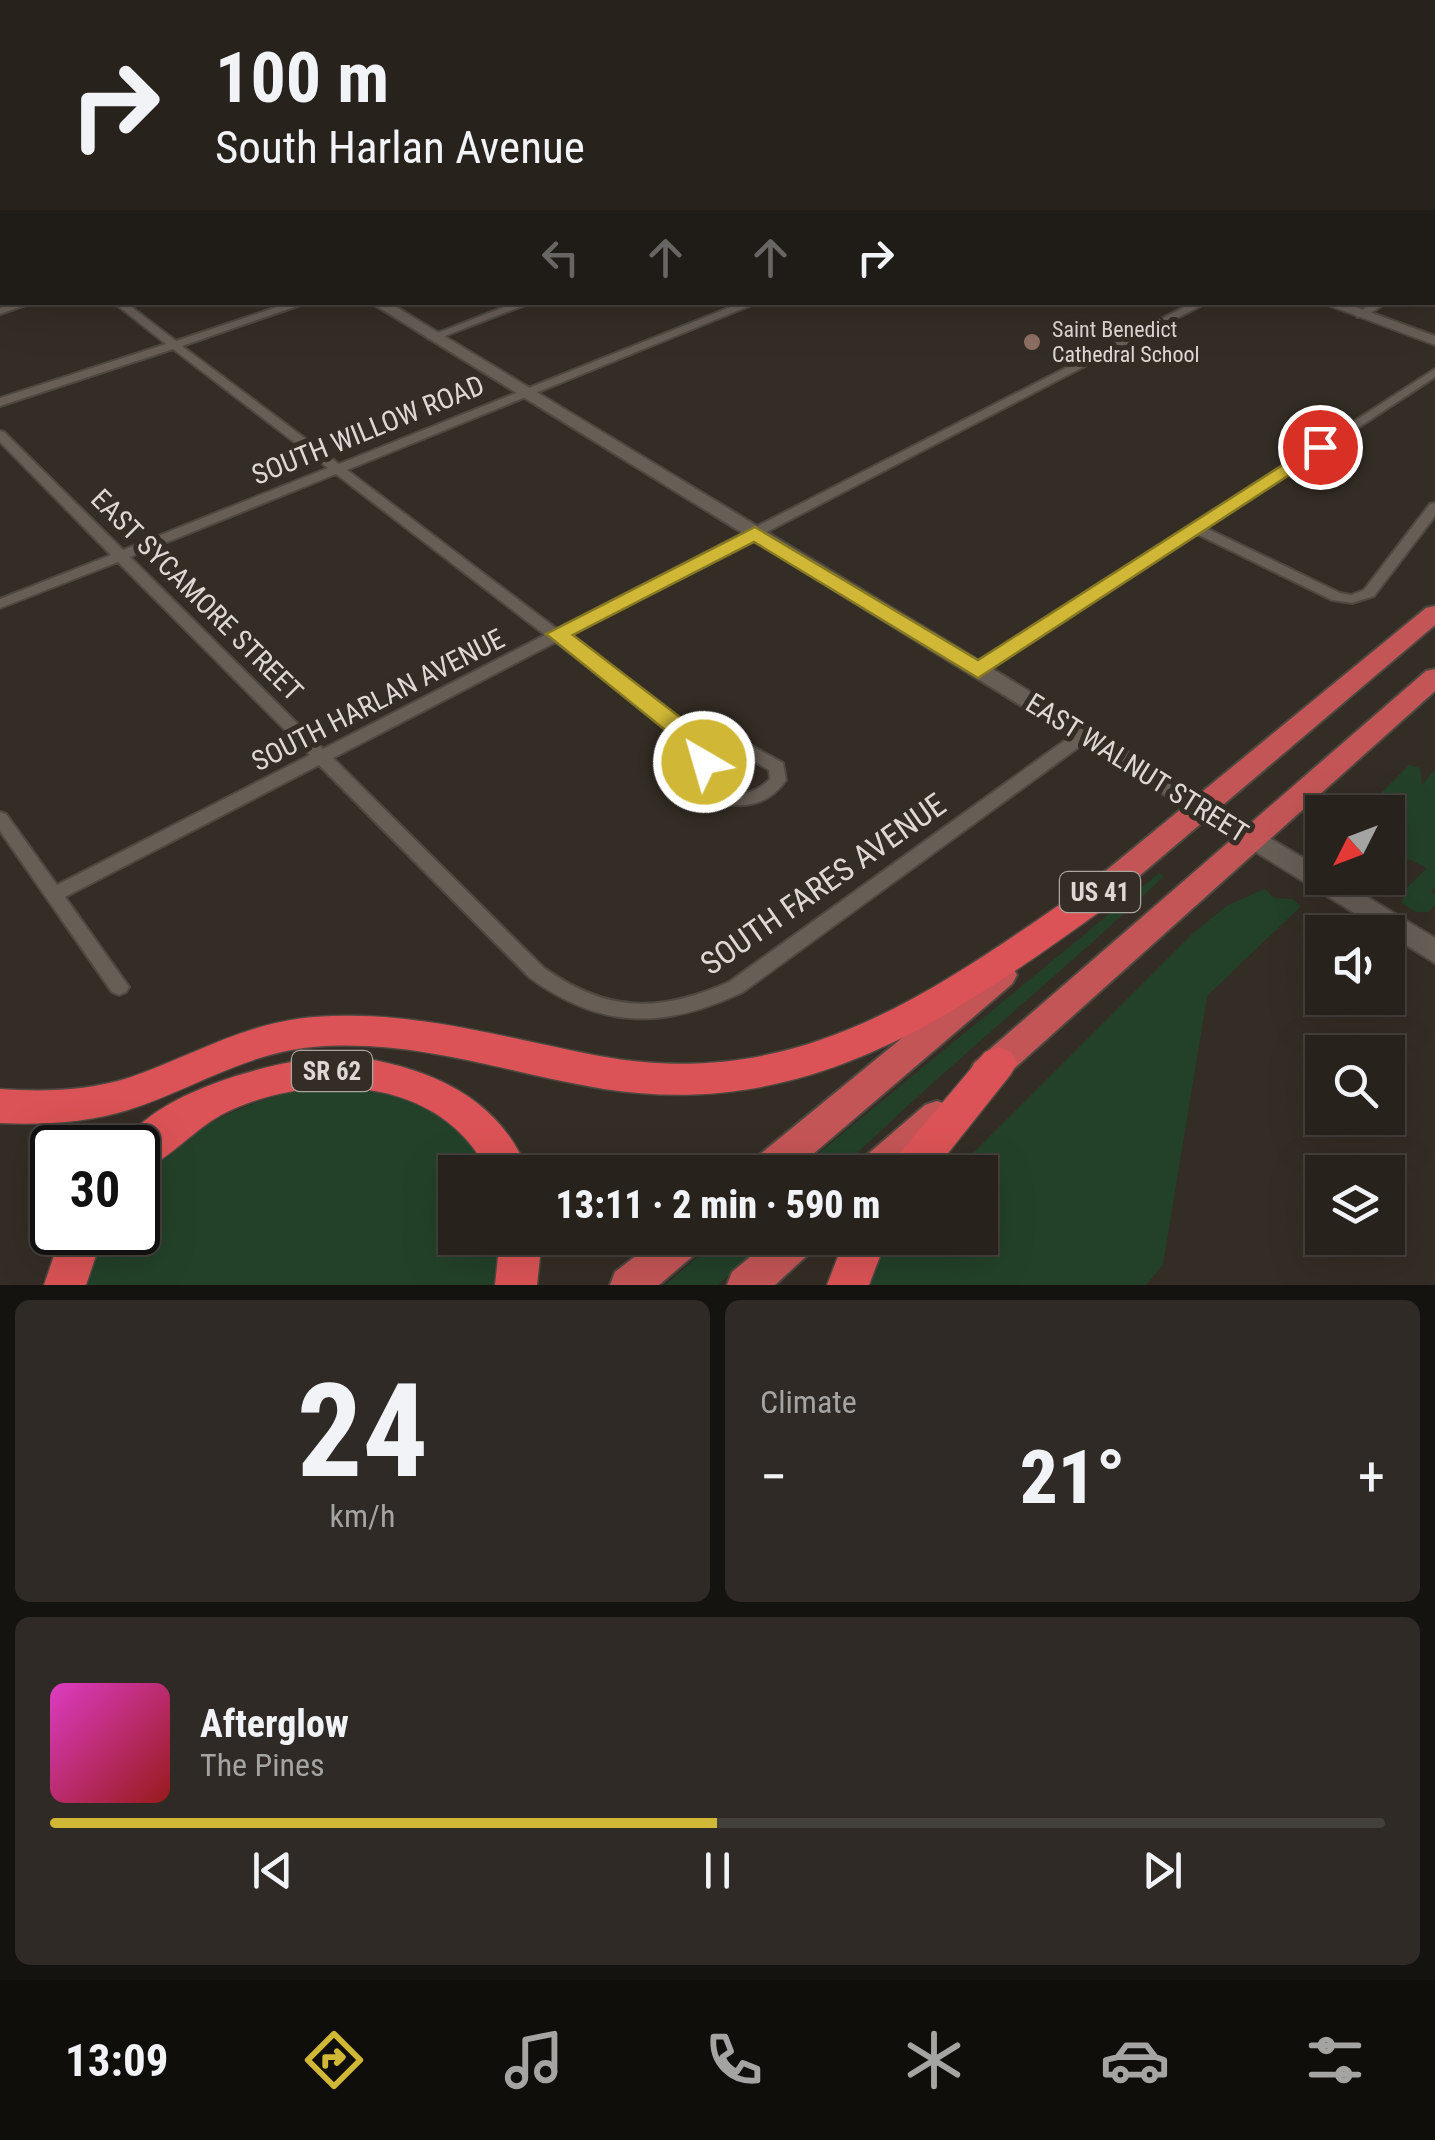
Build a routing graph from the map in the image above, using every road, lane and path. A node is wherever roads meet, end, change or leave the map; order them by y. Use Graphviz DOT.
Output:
graph roads {
  1 [pos="122,305"];
  2 [pos="295,305"];
  3 [pos="382,305"];
  4 [pos="520,305"];
  5 [pos="747,305"];
  6 [pos="1197,305"];
  7 [pos="1336,305"];
  8 [pos="1377,305"];
  9 [pos="1361,314"];
  10 [pos="433,337"];
  11 [pos="1435,341"];
  12 [pos="174,345"];
  13 [pos="1435,372"];
  14 [pos="526,394"];
  15 [pos="0,402"];
  16 [pos="0,435"];
  17 [pos="338,469"];
  18 [pos="1435,507"];
  19 [pos="1196,528"];
  20 [pos="755,534"];
  21 [pos="122,556"];
  22 [pos="0,604"];
  23 [pos="1435,612"];
  24 [pos="558,634"];
  25 [pos="978,670"];
  26 [pos="1435,677"];
  27 [pos="1084,735"];
  28 [pos="702,746"];
  29 [pos="324,756"];
  30 [pos="1202,807"];
  31 [pos="0,818"];
  32 [pos="1252,838"];
  33 [pos="55,894"];
  34 [pos="1090,901"];
  35 [pos="1435,952"];
  36 [pos="118,987"];
  37 [pos="574,999"];
  38 [pos="998,1063"];
  39 [pos="0,1106"];
  40 [pos="160,1135"];
  41 [pos="499,1155"];
  42 [pos="786,1155"];
  43 [pos="893,1155"];
  44 [pos="924,1155"];
  45 [pos="75,1255"];
  46 [pos="519,1255"];
  47 [pos="665,1255"];
  48 [pos="780,1255"];
  49 [pos="859,1255"];
  50 [pos="65,1285"];
  51 [pos="516,1285"];
  52 [pos="629,1285"];
  53 [pos="746,1285"];
  54 [pos="848,1285"];
  1 -- 12 [label="street"];
  2 -- 12 [label="street"];
  3 -- 10 [label="street, EAST WALNUT STREET"];
  4 -- 10 [label="street"];
  5 -- 14 [label="street, SOUTH WILLOW ROAD"];
  6 -- 20 [label="street, SOUTH HARLAN AVENUE"];
  7 -- 9 [label="street"];
  8 -- 9 [label="street"];
  9 -- 11 [label="street"];
  10 -- 14 [label="street, EAST WALNUT STREET"];
  12 -- 15 [label="street"];
  12 -- 17 [label="street"];
  13 -- 19 [label="street"];
  14 -- 17 [label="street, SOUTH WILLOW ROAD"];
  14 -- 20 [label="street, EAST WALNUT STREET"];
  16 -- 21 [label="street, EAST SYCAMORE STREET"];
  17 -- 21 [label="street, SOUTH WILLOW ROAD"];
  17 -- 24 [label="street"];
  18 -- 19 [label="street"];
  19 -- 25 [label="street"];
  20 -- 24 [label="street, SOUTH HARLAN AVENUE"];
  20 -- 25 [label="street, EAST WALNUT STREET"];
  21 -- 22 [label="street, SOUTH WILLOW ROAD"];
  21 -- 29 [label="street, EAST SYCAMORE STREET"];
  23 -- 30 [label="highway, US 41"];
  24 -- 28 [label="street"];
  24 -- 29 [label="street, SOUTH HARLAN AVENUE"];
  25 -- 27 [label="street, EAST WALNUT STREET"];
  26 -- 32 [label="highway, US 41"];
  27 -- 30 [label="street, EAST WALNUT STREET"];
  27 -- 37 [label="street, SOUTH FARES AVENUE"];
  28 -- 28 [label="street"];
  29 -- 33 [label="street, SOUTH HARLAN AVENUE"];
  29 -- 37 [label="street, EAST SYCAMORE STREET"];
  30 -- 32 [label="main road, EAST WALNUT STREET"];
  30 -- 34 [label="highway, US 41"];
  31 -- 33 [label="street"];
  32 -- 35 [label="main road, EAST WALNUT STREET"];
  32 -- 38 [label="highway, US 41 / US 41"];
  33 -- 36 [label="street"];
  34 -- 39 [label="highway"];
  34 -- 42 [label="highway, US 41"];
  38 -- 43 [label="highway, US 41 / US 41"];
  38 -- 44 [label="highway"];
  40 -- 41 [label="highway, SR 62"];
  45 -- 50 [label="highway"];
  46 -- 51 [label="highway"];
  47 -- 52 [label="highway"];
  48 -- 53 [label="highway"];
  49 -- 54 [label="highway"];
}
